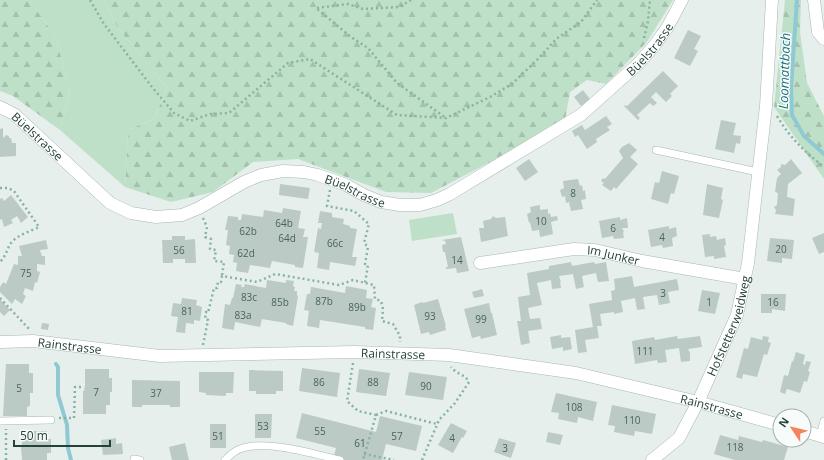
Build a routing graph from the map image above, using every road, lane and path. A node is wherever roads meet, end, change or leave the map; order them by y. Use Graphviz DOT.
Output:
graph roads {
  1 [pos="90,0"];
  2 [pos="411,0"];
  3 [pos="597,0"];
  4 [pos="650,0"];
  5 [pos="682,0"];
  6 [pos="772,0"];
  7 [pos="814,0"];
  8 [pos="824,39"];
  9 [pos="643,43"];
  10 [pos="766,106"];
  11 [pos="0,107"];
  12 [pos="446,118"];
  13 [pos="656,150"];
  14 [pos="824,167"];
  15 [pos="758,172"];
  16 [pos="332,179"];
  17 [pos="0,188"];
  18 [pos="206,226"];
  19 [pos="0,262"];
  20 [pos="480,263"];
  21 [pos="222,276"];
  22 [pos="745,279"];
  23 [pos="365,283"];
  24 [pos="0,298"];
  25 [pos="32,341"];
  26 [pos="0,342"];
  27 [pos="354,352"];
  28 [pos="398,353"];
  29 [pos="449,354"];
  30 [pos="201,355"];
  31 [pos="81,388"];
  32 [pos="698,402"];
  33 [pos="376,415"];
  34 [pos="53,419"];
  35 [pos="3,421"];
  36 [pos="824,421"];
  37 [pos="772,423"];
  38 [pos="437,424"];
  39 [pos="812,433"];
  40 [pos="822,436"];
  41 [pos="364,454"];
  42 [pos="6,460"];
  43 [pos="225,460"];
  44 [pos="340,460"];
  45 [pos="363,460"];
  46 [pos="394,460"];
  47 [pos="422,460"];
  48 [pos="652,460"];
  1 -- 12 [label="path"];
  2 -- 12 [label="path"];
  3 -- 12 [label="path"];
  4 -- 9 [label="path"];
  5 -- 16 [label="street, Büelstrasse"];
  6 -- 10 [label="street, Hofstetterweidweg"];
  7 -- 8 [label="street"];
  10 -- 14 [label="path"];
  10 -- 15 [label="street, Hofstetterweidweg"];
  11 -- 16 [label="street, Büelstrasse"];
  13 -- 15 [label="lane"];
  15 -- 22 [label="street, Hofstetterweidweg"];
  16 -- 23 [label="path"];
  17 -- 19 [label="path"];
  18 -- 21 [label="path"];
  20 -- 22 [label="street, Im Junker"];
  21 -- 23 [label="path"];
  21 -- 30 [label="path"];
  22 -- 32 [label="street, Hofstetterweidweg"];
  23 -- 28 [label="path"];
  24 -- 25 [label="path"];
  25 -- 26 [label="street, Rainstrasse"];
  25 -- 30 [label="street, Rainstrasse"];
  27 -- 28 [label="street, Rainstrasse"];
  27 -- 30 [label="street, Rainstrasse"];
  27 -- 33 [label="path"];
  28 -- 29 [label="street, Rainstrasse"];
  29 -- 32 [label="street, Rainstrasse"];
  29 -- 38 [label="path"];
  31 -- 34 [label="path"];
  32 -- 37 [label="street, Rainstrasse"];
  32 -- 48 [label="street, Hofstetterweidweg"];
  33 -- 38 [label="path"];
  33 -- 41 [label="path"];
  34 -- 35 [label="lane"];
  35 -- 42 [label="path"];
  36 -- 40 [label="lane"];
  38 -- 47 [label="path"];
  39 -- 40 [label="street"];
  41 -- 45 [label="path"];
  41 -- 46 [label="path"];
  43 -- 44 [label="lane"];
}
